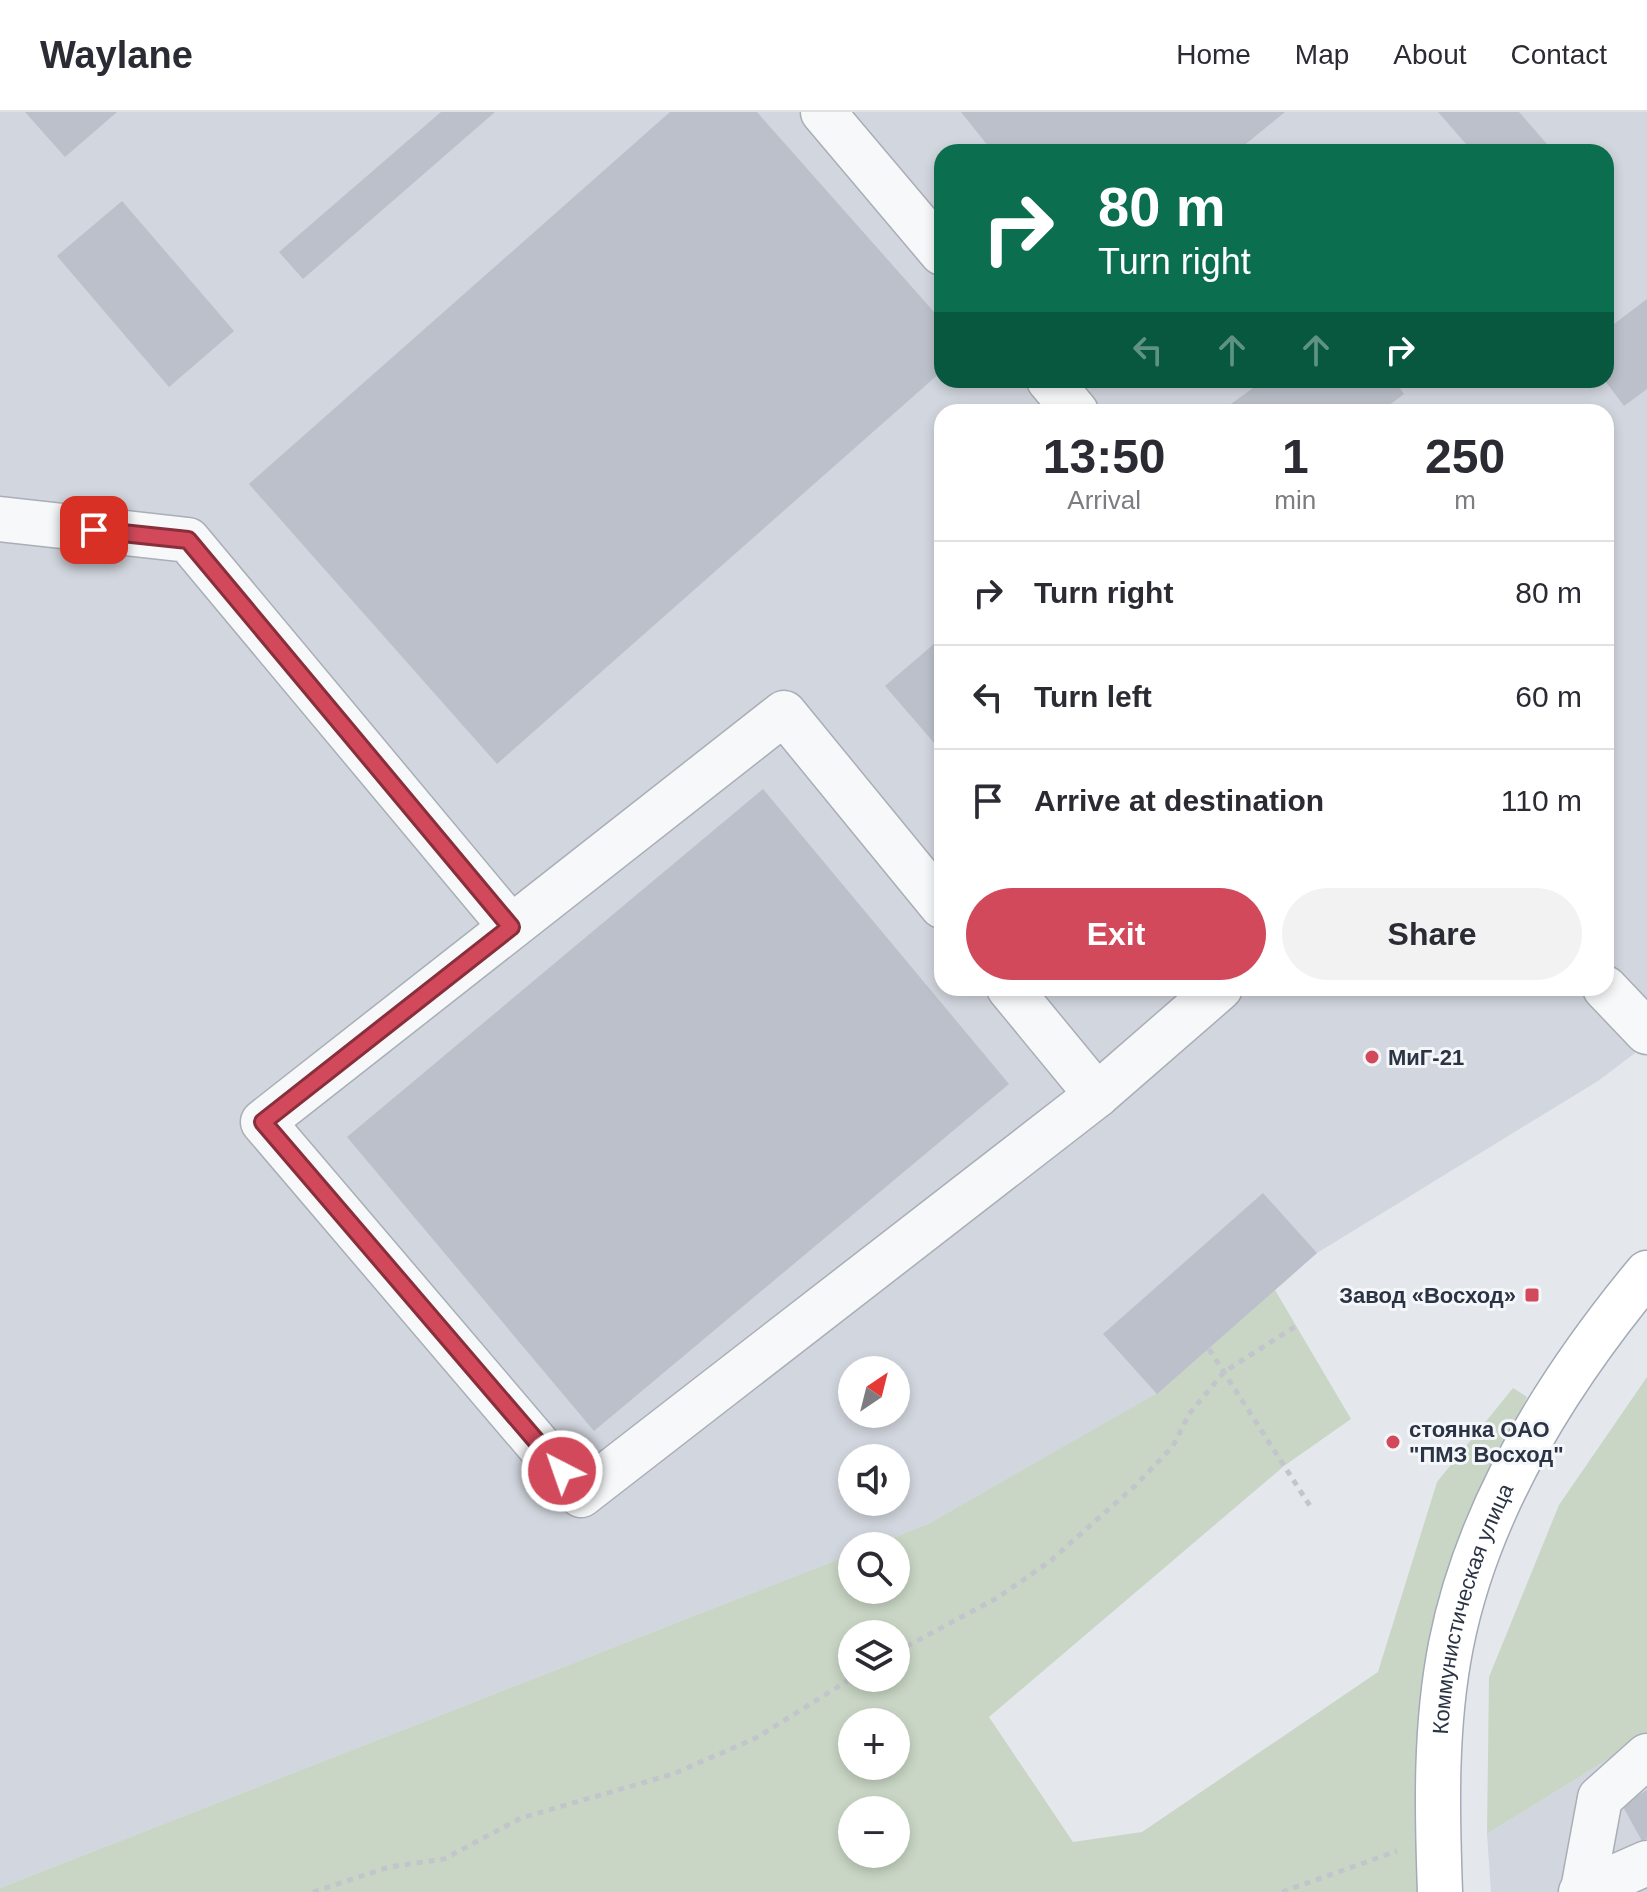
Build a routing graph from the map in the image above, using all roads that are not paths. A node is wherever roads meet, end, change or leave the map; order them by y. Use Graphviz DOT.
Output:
graph roads {
  1 [pos="823,112"];
  2 [pos="934,244"];
  3 [pos="1056,388"];
  4 [pos="1069,404"];
  5 [pos="0,519"];
  6 [pos="934,896"];
  7 [pos="511,927"];
  8 [pos="1016,996"];
  9 [pos="1211,996"];
  10 [pos="1613,996"];
  11 [pos="1647,1032"];
  12 [pos="1097,1095"];
  13 [pos="1647,1273"];
  14 [pos="1647,1756"];
  15 [pos="1647,1863"];
  16 [pos="1582,1891"];
  17 [pos="1440,1892"];
  1 -- 2 [label="lane"];
  3 -- 4 [label="lane"];
  5 -- 7 [label="lane"];
  6 -- 7 [label="lane"];
  7 -- 12 [label="lane"];
  8 -- 12 [label="lane"];
  9 -- 12 [label="lane"];
  10 -- 11 [label="lane"];
  13 -- 17 [label="main road, Коммунистическая улица"];
  14 -- 16 [label="lane"];
  15 -- 16 [label="lane"];
}
